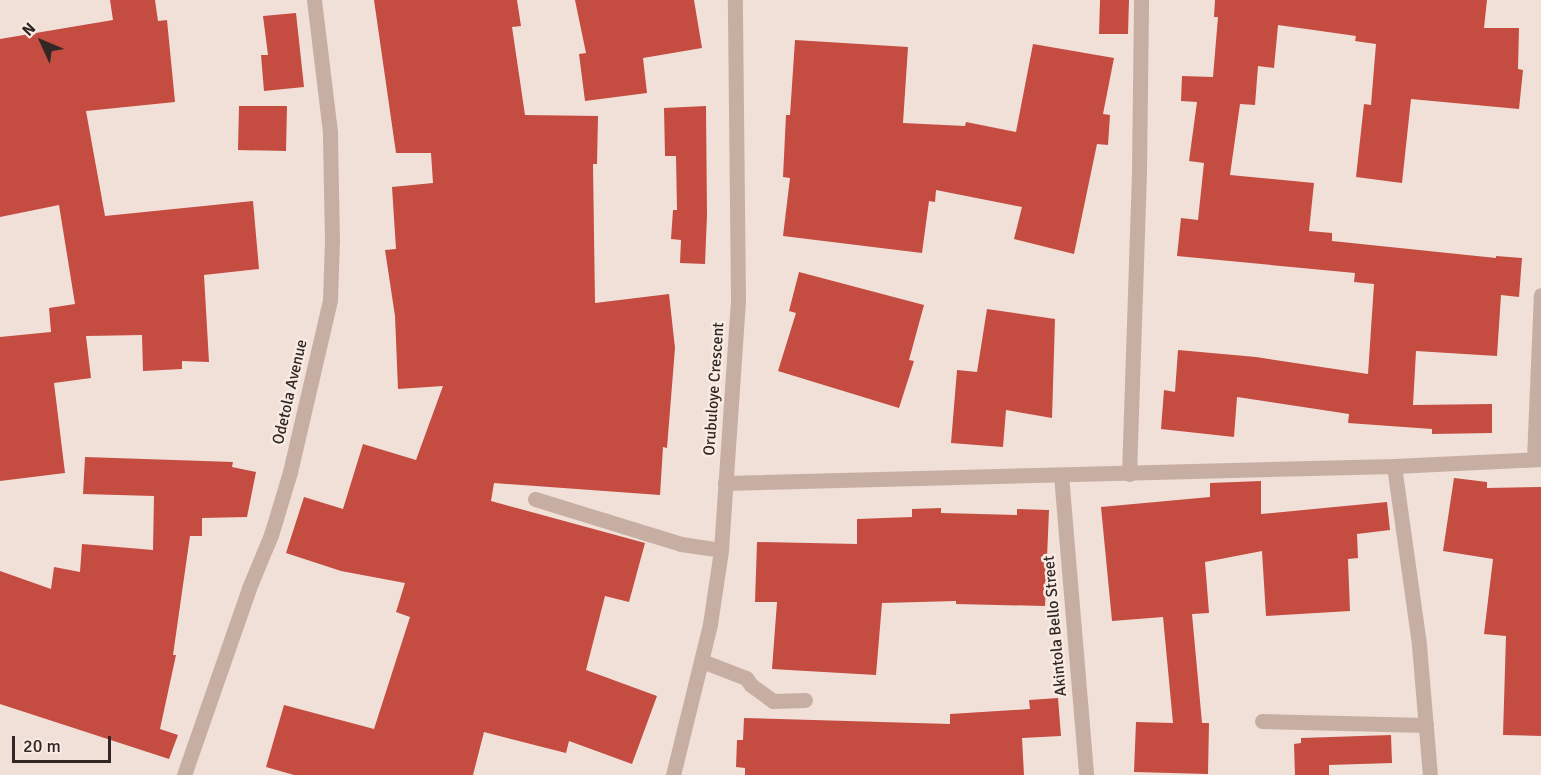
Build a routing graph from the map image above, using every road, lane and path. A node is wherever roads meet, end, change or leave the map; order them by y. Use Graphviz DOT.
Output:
graph roads {
  1 [pos="314,0"];
  2 [pos="735,0"];
  3 [pos="1141,0"];
  4 [pos="1541,295"];
  5 [pos="1538,459"];
  6 [pos="1394,466"];
  7 [pos="1129,474"];
  8 [pos="1061,475"];
  9 [pos="725,483"];
  10 [pos="536,500"];
  11 [pos="720,550"];
  12 [pos="702,661"];
  13 [pos="805,700"];
  14 [pos="1262,721"];
  15 [pos="1426,725"];
  16 [pos="184,775"];
  17 [pos="673,775"];
  18 [pos="1086,775"];
  19 [pos="1430,775"];
  1 -- 16 [label="street, Odetola Avenue"];
  2 -- 9 [label="street, Orubuloye Crescent"];
  3 -- 7 [label="street"];
  4 -- 5 [label="street"];
  5 -- 6 [label="street"];
  6 -- 7 [label="street"];
  6 -- 15 [label="street"];
  7 -- 8 [label="street"];
  8 -- 9 [label="street"];
  8 -- 18 [label="street, Akintola Bello Street"];
  9 -- 11 [label="street, Orubuloye Crescent"];
  10 -- 11 [label="street"];
  11 -- 12 [label="street, Orubuloye Crescent"];
  12 -- 13 [label="street"];
  12 -- 17 [label="street, Orubuloye Crescent"];
  14 -- 15 [label="street"];
  15 -- 19 [label="street"];
}
